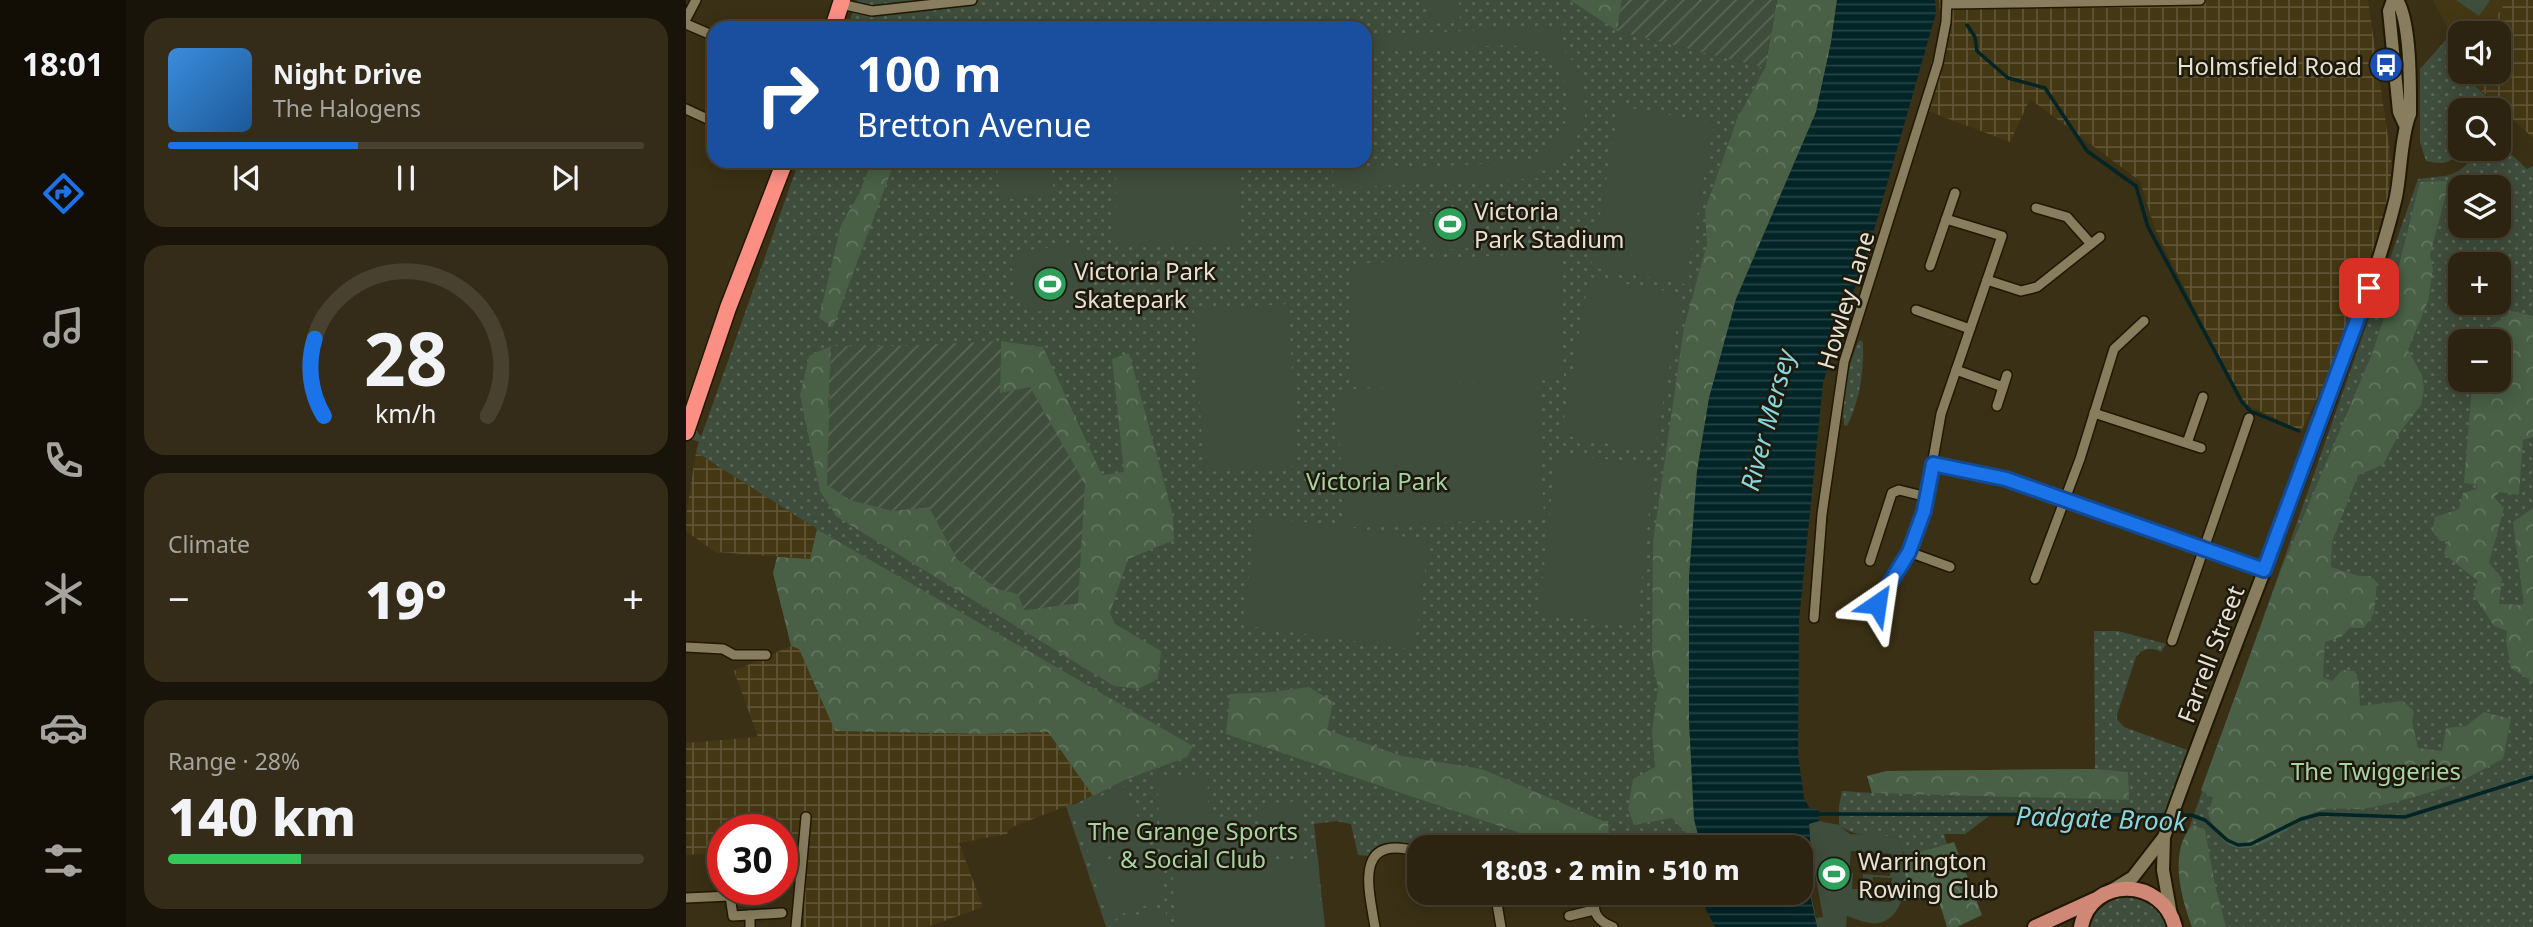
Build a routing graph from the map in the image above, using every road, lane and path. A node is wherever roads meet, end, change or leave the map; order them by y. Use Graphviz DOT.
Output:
graph roads {
  1 [pos="696,0"];
  2 [pos="972,0"];
  3 [pos="2200,0"];
  4 [pos="2395,0"];
  5 [pos="842,2"];
  6 [pos="1947,2"];
  7 [pos="686,21"];
  8 [pos="835,21"];
  9 [pos="707,32"];
  10 [pos="686,110"];
  11 [pos="707,119"];
  12 [pos="782,168"];
  13 [pos="1955,192"];
  14 [pos="2036,208"];
  15 [pos="1946,219"];
  16 [pos="2100,237"];
  17 [pos="2091,244"];
  18 [pos="1930,266"];
  19 [pos="1987,280"];
  20 [pos="1916,310"];
  21 [pos="2144,321"];
  22 [pos="1970,329"];
  23 [pos="1956,370"];
  24 [pos="2007,375"];
  25 [pos="2003,387"];
  26 [pos="2203,397"];
  27 [pos="1997,406"];
  28 [pos="2094,413"];
  29 [pos="2249,418"];
  30 [pos="686,432"];
  31 [pos="2187,443"];
  32 [pos="2201,448"];
  33 [pos="1933,464"];
  34 [pos="1927,497"];
  35 [pos="2065,500"];
  36 [pos="2203,548"];
  37 [pos="1909,552"];
  38 [pos="1870,561"];
  39 [pos="1950,567"];
  40 [pos="2264,570"];
  41 [pos="2035,579"];
  42 [pos="1877,604"];
  43 [pos="1814,618"];
  44 [pos="2172,641"];
  45 [pos="686,647"];
  46 [pos="766,655"];
  47 [pos="806,817"];
  48 [pos="2165,833"];
  49 [pos="1407,850"];
  50 [pos="2107,893"];
  51 [pos="686,898"];
  52 [pos="1497,905"];
  53 [pos="1595,905"];
  54 [pos="1594,910"];
  55 [pos="782,913"];
  56 [pos="750,915"];
  57 [pos="1569,916"];
  58 [pos="2174,923"];
  59 [pos="750,927"];
  60 [pos="796,927"];
  61 [pos="1375,927"];
  62 [pos="1501,927"];
  63 [pos="1613,927"];
  64 [pos="2035,927"];
  65 [pos="2081,927"];
  1 -- 7 [label="street"];
  2 -- 5 [label="street"];
  3 -- 6 [label="street"];
  4 -- 40 [label="street, Farrell Street"];
  5 -- 8 [label="highway"];
  6 -- 43 [label="street, Howley Lane"];
  7 -- 9 [label="street"];
  10 -- 11 [label="street"];
  12 -- 30 [label="highway"];
  13 -- 15 [label="street"];
  14 -- 17 [label="street"];
  15 -- 18 [label="street"];
  15 -- 19 [label="street"];
  16 -- 17 [label="street"];
  17 -- 19 [label="street"];
  19 -- 22 [label="street"];
  20 -- 22 [label="street"];
  21 -- 28 [label="street"];
  22 -- 23 [label="street"];
  23 -- 25 [label="street"];
  23 -- 33 [label="street"];
  24 -- 25 [label="street"];
  25 -- 27 [label="street"];
  26 -- 31 [label="street"];
  28 -- 31 [label="street"];
  28 -- 35 [label="street"];
  29 -- 36 [label="street"];
  31 -- 32 [label="street"];
  33 -- 34 [label="street"];
  33 -- 35 [label="street"];
  34 -- 37 [label="street"];
  34 -- 38 [label="street"];
  35 -- 36 [label="street"];
  35 -- 41 [label="street"];
  36 -- 40 [label="street"];
  36 -- 44 [label="street"];
  37 -- 39 [label="street"];
  37 -- 42 [label="street"];
  40 -- 48 [label="street, Farrell Street"];
  45 -- 46 [label="street"];
  47 -- 60 [label="street"];
  48 -- 50 [label="street, Farrell Street"];
  48 -- 58 [label="street, Farrell Street"];
  49 -- 61 [label="street"];
  50 -- 58 [label="main road"];
  50 -- 64 [label="main road"];
  50 -- 65 [label="main road"];
  51 -- 56 [label="street"];
  52 -- 62 [label="street"];
  53 -- 54 [label="street"];
  54 -- 57 [label="street"];
  54 -- 63 [label="street"];
  55 -- 56 [label="street"];
  56 -- 59 [label="street"];
}
